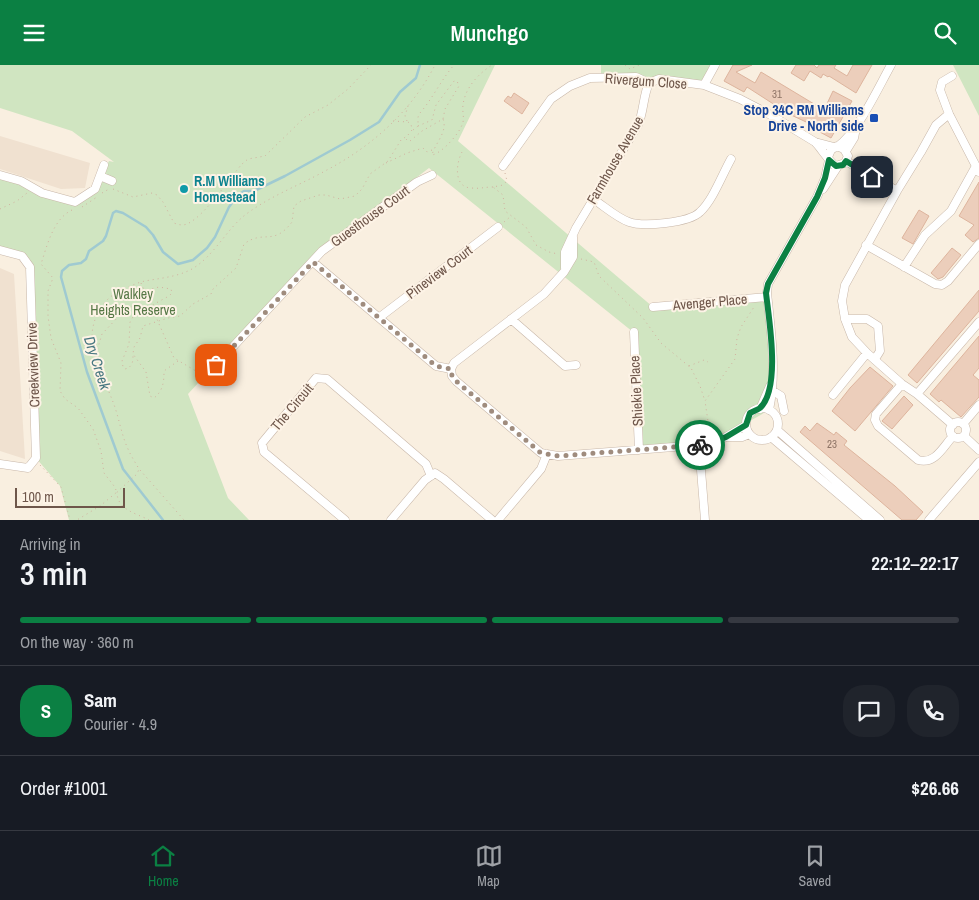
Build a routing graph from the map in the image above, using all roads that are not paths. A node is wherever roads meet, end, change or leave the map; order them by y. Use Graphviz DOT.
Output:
graph roads {
  1 [pos="715,65"];
  2 [pos="891,65"];
  3 [pos="952,76"];
  4 [pos="649,83"];
  5 [pos="704,85"];
  6 [pos="949,114"];
  7 [pos="857,124"];
  8 [pos="815,142"];
  9 [pos="835,147"];
  10 [pos="846,151"];
  11 [pos="828,158"];
  12 [pos="731,159"];
  13 [pos="846,161"];
  14 [pos="104,165"];
  15 [pos="503,165"];
  16 [pos="838,166"];
  17 [pos="977,169"];
  18 [pos="0,175"];
  19 [pos="432,175"];
  20 [pos="100,176"];
  21 [pos="112,181"];
  22 [pos="897,191"];
  23 [pos="817,197"];
  24 [pos="593,199"];
  25 [pos="498,227"];
  26 [pos="573,235"];
  27 [pos="979,244"];
  28 [pos="866,245"];
  29 [pos="0,249"];
  30 [pos="313,262"];
  31 [pos="904,267"];
  32 [pos="565,268"];
  33 [pos="767,297"];
  34 [pos="653,307"];
  35 [pos="380,317"];
  36 [pos="511,319"];
  37 [pos="845,319"];
  38 [pos="979,322"];
  39 [pos="634,332"];
  40 [pos="867,353"];
  41 [pos="875,359"];
  42 [pos="576,365"];
  43 [pos="451,369"];
  44 [pos="208,379"];
  45 [pos="772,379"];
  46 [pos="902,384"];
  47 [pos="773,391"];
  48 [pos="917,394"];
  49 [pos="833,395"];
  50 [pos="979,405"];
  51 [pos="760,409"];
  52 [pos="769,410"];
  53 [pos="784,411"];
  54 [pos="963,424"];
  55 [pos="746,425"];
  56 [pos="953,425"];
  57 [pos="777,430"];
  58 [pos="749,434"];
  59 [pos="953,436"];
  60 [pos="964,436"];
  61 [pos="726,437"];
  62 [pos="771,437"];
  63 [pos="698,445"];
  64 [pos="639,450"];
  65 [pos="979,450"];
  66 [pos="547,454"];
  67 [pos="979,462"];
  68 [pos="0,464"];
  69 [pos="431,475"];
  70 [pos="345,520"];
  71 [pos="391,520"];
  72 [pos="492,520"];
  73 [pos="498,520"];
  74 [pos="705,520"];
  75 [pos="869,520"];
  76 [pos="880,520"];
  77 [pos="929,520"];
  1 -- 5 [label="street"];
  2 -- 7 [label="street"];
  3 -- 6 [label="street"];
  4 -- 5 [label="street, Rivergum Close"];
  4 -- 15 [label="street, Rivergum Close"];
  4 -- 24 [label="street, Farmhouse Avenue"];
  5 -- 8 [label="street, Rivergum Close"];
  6 -- 17 [label="street"];
  6 -- 22 [label="street"];
  7 -- 9 [label="street"];
  7 -- 10 [label="street"];
  8 -- 9 [label="street, Rivergum Close"];
  8 -- 11 [label="street, Rivergum Close"];
  9 -- 10 [label="street"];
  9 -- 11 [label="street"];
  10 -- 13 [label="street"];
  11 -- 16 [label="street"];
  11 -- 23 [label="street"];
  12 -- 24 [label="street"];
  13 -- 16 [label="street"];
  13 -- 22 [label="street"];
  14 -- 20 [label="street"];
  16 -- 23 [label="street"];
  17 -- 31 [label="street"];
  18 -- 20 [label="street"];
  19 -- 30 [label="street, Guesthouse Court"];
  20 -- 21 [label="street"];
  22 -- 28 [label="street"];
  23 -- 33 [label="street"];
  24 -- 26 [label="street, Farmhouse Avenue"];
  25 -- 35 [label="street, Pineview Court"];
  26 -- 32 [label="street, Farmhouse Avenue"];
  26 -- 32 [label="street, Farmhouse Avenue"];
  27 -- 31 [label="street"];
  28 -- 31 [label="street"];
  28 -- 37 [label="street"];
  29 -- 68 [label="street, Creekview Drive"];
  30 -- 35 [label="street"];
  30 -- 44 [label="street, Guesthouse Court"];
  32 -- 36 [label="street"];
  33 -- 34 [label="street, Avenger Place"];
  33 -- 45 [label="street"];
  35 -- 43 [label="street"];
  36 -- 42 [label="street"];
  36 -- 43 [label="street"];
  37 -- 40 [label="street"];
  37 -- 41 [label="street"];
  38 -- 48 [label="street"];
  39 -- 64 [label="street, Shiekie Place"];
  40 -- 41 [label="street"];
  40 -- 49 [label="street"];
  41 -- 46 [label="street"];
  43 -- 66 [label="street"];
  45 -- 47 [label="street"];
  45 -- 51 [label="street"];
  46 -- 48 [label="street"];
  46 -- 59 [label="street"];
  47 -- 52 [label="street"];
  47 -- 53 [label="street"];
  48 -- 56 [label="street"];
  50 -- 54 [label="street"];
  51 -- 52 [label="street"];
  51 -- 55 [label="street"];
  52 -- 57 [label="street"];
  54 -- 56 [label="street"];
  54 -- 60 [label="street"];
  55 -- 58 [label="street"];
  55 -- 61 [label="street"];
  56 -- 59 [label="street"];
  57 -- 62 [label="street"];
  57 -- 76 [label="street"];
  58 -- 61 [label="street"];
  58 -- 62 [label="street"];
  59 -- 60 [label="street"];
  60 -- 65 [label="street"];
  61 -- 63 [label="street"];
  62 -- 75 [label="street"];
  63 -- 64 [label="street"];
  63 -- 74 [label="street"];
  64 -- 66 [label="street"];
  66 -- 73 [label="street"];
  67 -- 77 [label="street"];
  69 -- 70 [label="street, The Circuit"];
  69 -- 71 [label="street"];
  69 -- 72 [label="street"];
}
